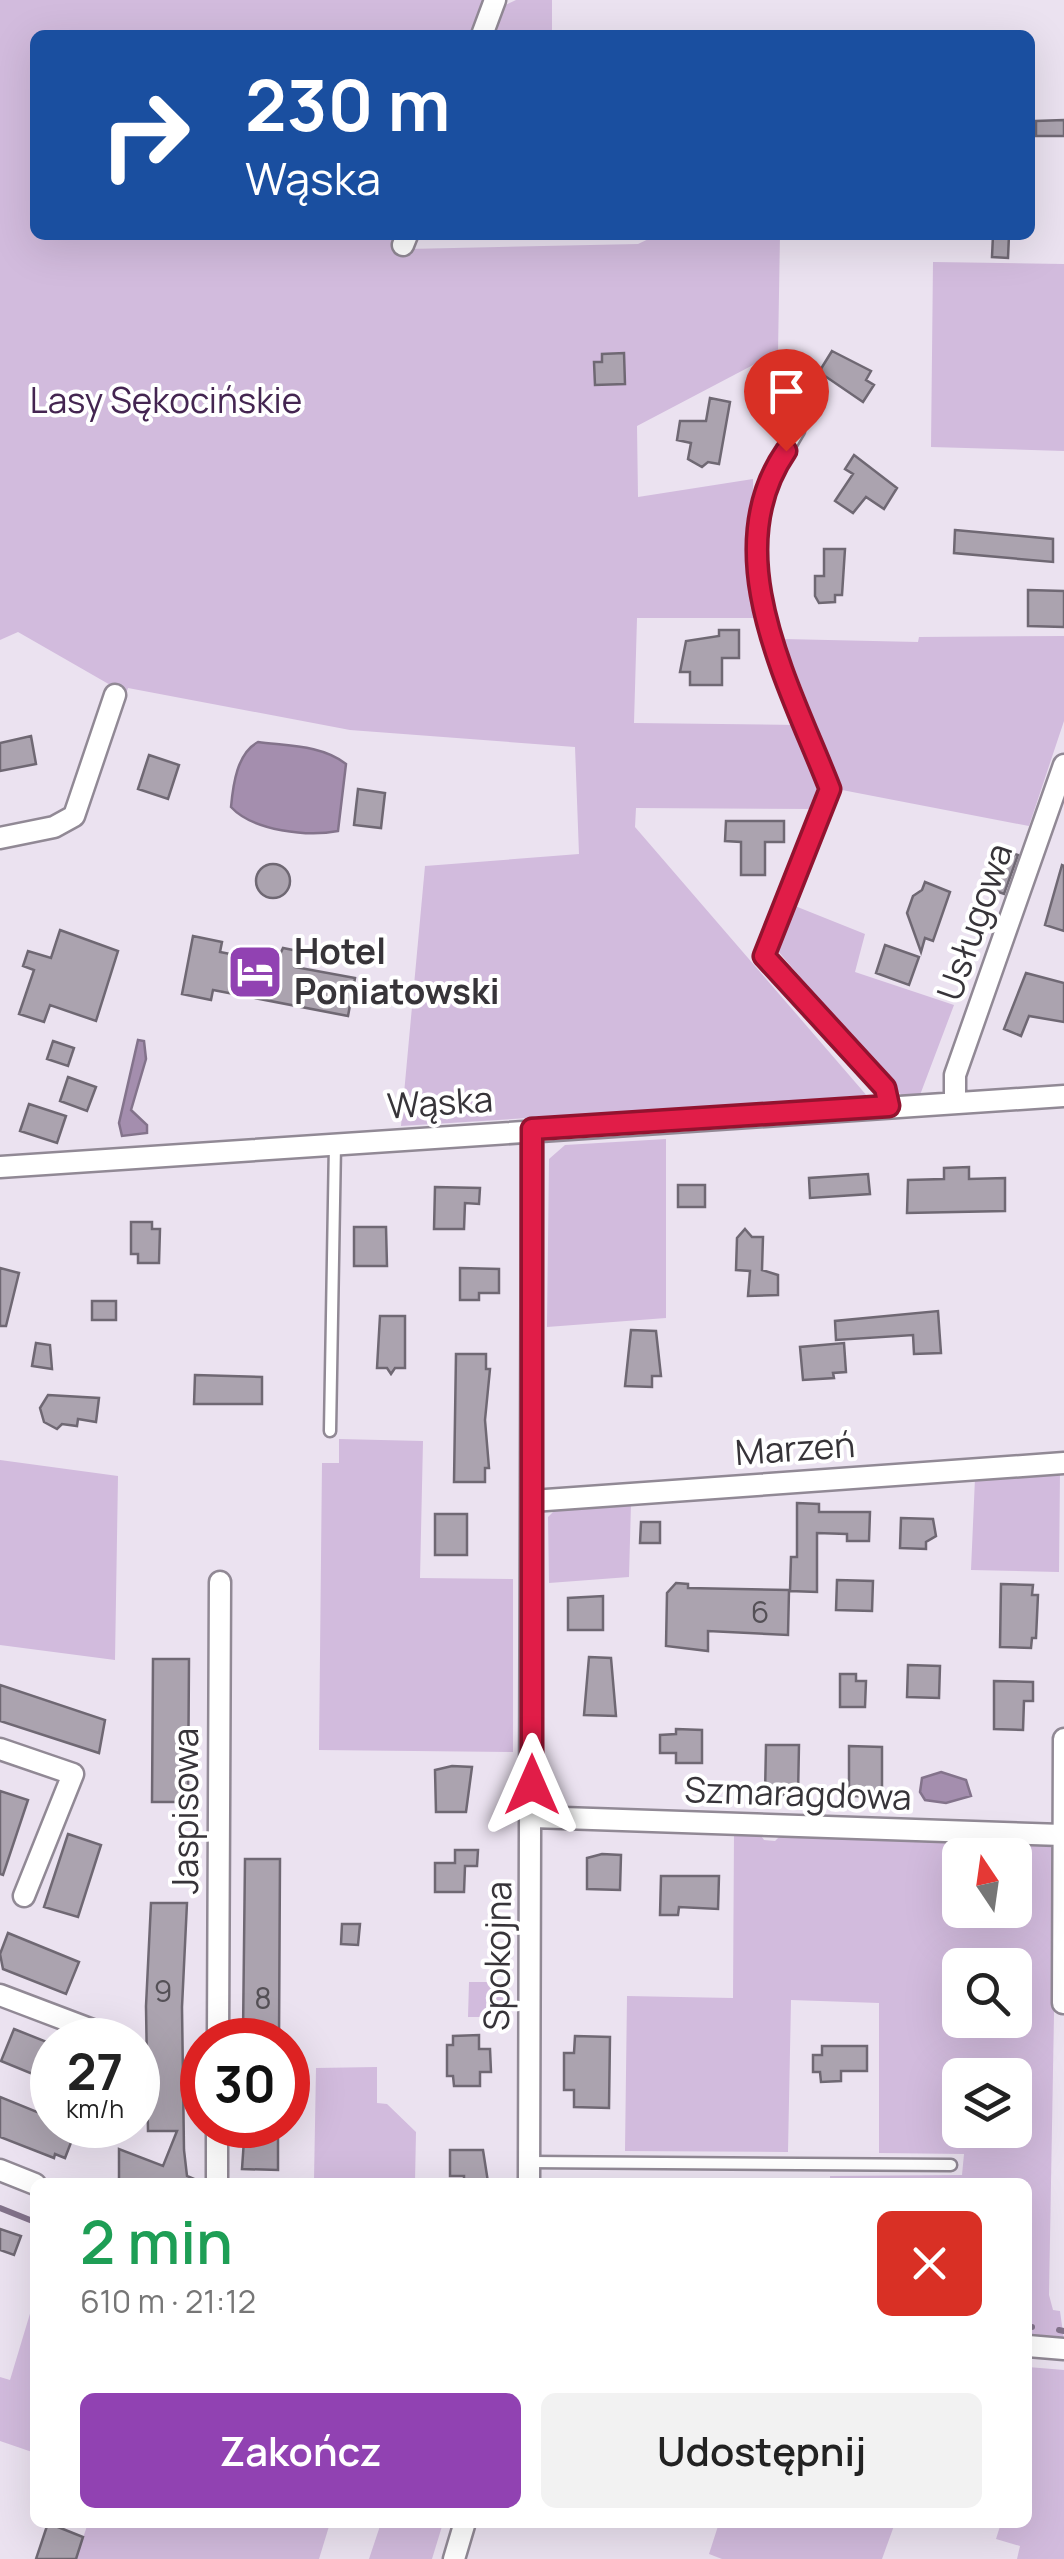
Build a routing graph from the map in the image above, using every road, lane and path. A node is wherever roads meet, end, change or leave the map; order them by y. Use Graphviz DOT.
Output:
graph roads {
  1 [pos="495,0"];
  2 [pos="484,30"];
  3 [pos="799,431"];
  4 [pos="115,695"];
  5 [pos="1064,765"];
  6 [pos="0,838"];
  7 [pos="1064,1096"];
  8 [pos="955,1102"];
  9 [pos="889,1106"];
  10 [pos="532,1129"];
  11 [pos="335,1143"];
  12 [pos="0,1166"];
  13 [pos="330,1432"];
  14 [pos="1064,1463"];
  15 [pos="532,1501"];
  16 [pos="220,1582"];
  17 [pos="1064,1739"];
  18 [pos="0,1749"];
  19 [pos="532,1817"];
  20 [pos="1062,1835"];
  21 [pos="24,1896"];
  22 [pos="0,1994"];
  23 [pos="1063,2003"];
  24 [pos="62,2018"];
  25 [pos="218,2018"];
  26 [pos="217,2148"];
  27 [pos="951,2165"];
  28 [pos="0,2170"];
  29 [pos="529,2172"];
  30 [pos="217,2178"];
  31 [pos="30,2182"];
  32 [pos="1032,2346"];
  33 [pos="1064,2349"];
  34 [pos="463,2528"];
  35 [pos="454,2559"];
  1 -- 2 [label="street"];
  3 -- 9 [label="lane"];
  4 -- 6 [label="street"];
  5 -- 8 [label="street, Usługowa"];
  7 -- 8 [label="street, Wąska"];
  8 -- 9 [label="street, Wąska"];
  9 -- 10 [label="street, Wąska"];
  10 -- 11 [label="street, Wąska"];
  10 -- 15 [label="street, Spokojna"];
  11 -- 12 [label="street, Wąska"];
  11 -- 13 [label="lane"];
  14 -- 15 [label="street, Marzeń"];
  15 -- 19 [label="street, Spokojna"];
  16 -- 25 [label="street, Jaspisowa"];
  17 -- 20 [label="street"];
  18 -- 21 [label="street"];
  19 -- 20 [label="street, Szmaragdowa"];
  19 -- 29 [label="street, Spokojna"];
  20 -- 23 [label="street"];
  22 -- 24 [label="street"];
  26 -- 30 [label="street"];
  27 -- 29 [label="lane"];
  28 -- 31 [label="street"];
  32 -- 33 [label="street"];
  34 -- 35 [label="street"];
}
